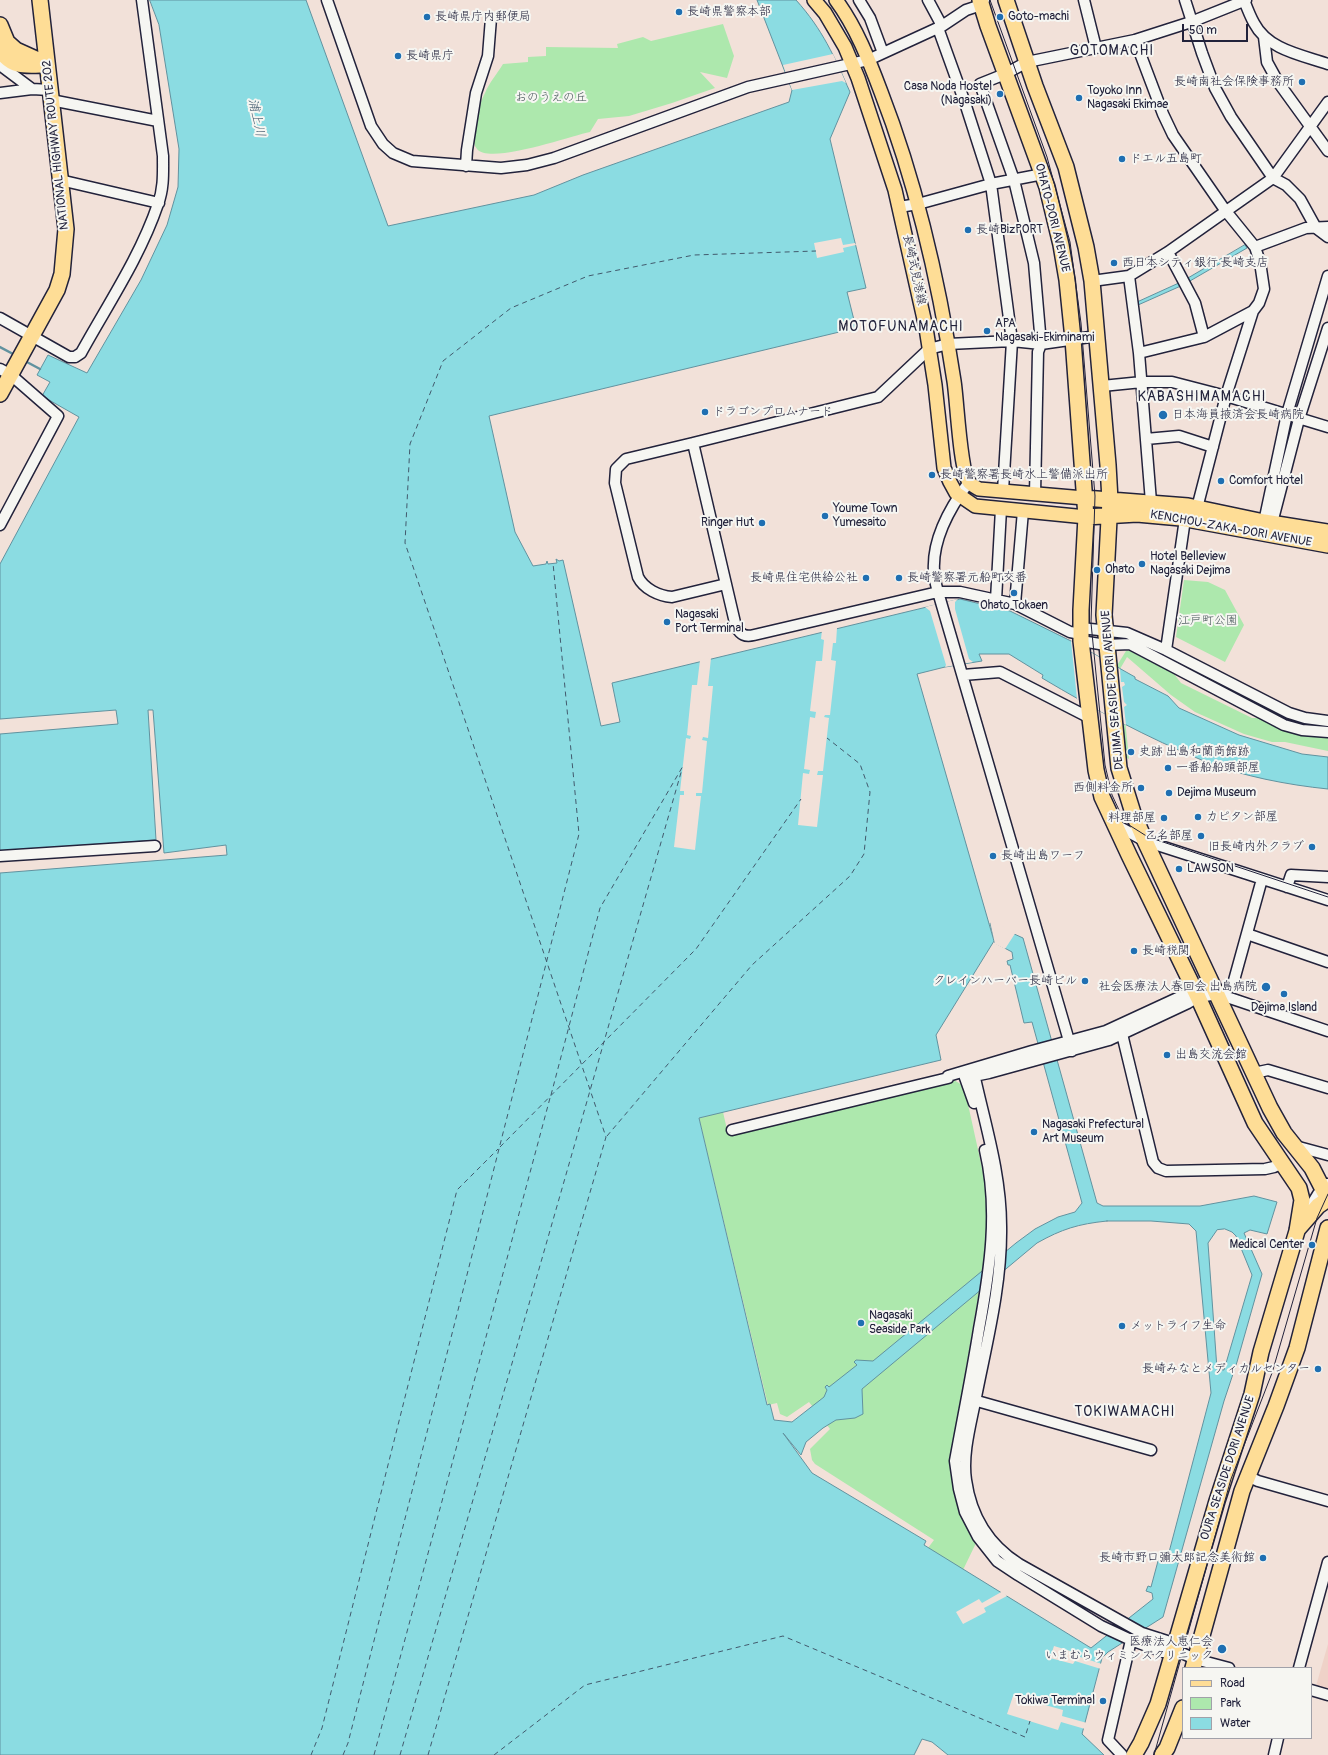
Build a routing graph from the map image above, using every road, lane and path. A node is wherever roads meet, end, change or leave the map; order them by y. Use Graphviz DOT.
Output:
graph roads {
  1 [pos="40,0"];
  2 [pos="142,0"];
  3 [pos="327,0"];
  4 [pos="814,0"];
  5 [pos="836,0"];
  6 [pos="859,0"];
  7 [pos="928,0"];
  8 [pos="1006,0"];
  9 [pos="1084,0"];
  10 [pos="1185,0"];
  11 [pos="1245,0"];
  12 [pos="982,2"];
  13 [pos="491,18"];
  14 [pos="1191,22"];
  15 [pos="0,25"];
  16 [pos="940,27"];
  17 [pos="1264,37"];
  18 [pos="1135,40"];
  19 [pos="1096,48"];
  20 [pos="0,50"];
  21 [pos="883,53"];
  22 [pos="868,60"];
  23 [pos="1027,62"];
  24 [pos="47,64"];
  25 [pos="852,64"];
  26 [pos="1328,64"];
  27 [pos="0,65"];
  28 [pos="1005,74"];
  29 [pos="32,89"];
  30 [pos="0,93"];
  31 [pos="50,95"];
  32 [pos="1328,102"];
  33 [pos="158,121"];
  34 [pos="1311,128"];
  35 [pos="1328,151"];
  36 [pos="466,166"];
  37 [pos="1043,174"];
  38 [pos="1273,178"];
  39 [pos="60,180"];
  40 [pos="1014,180"];
  41 [pos="991,184"];
  42 [pos="159,203"];
  43 [pos="918,204"];
  44 [pos="899,207"];
  45 [pos="1225,210"];
  46 [pos="1328,227"];
  47 [pos="1316,228"];
  48 [pos="1328,237"];
  49 [pos="1255,247"];
  50 [pos="1168,252"];
  51 [pos="1129,276"];
  52 [pos="1328,276"];
  53 [pos="1092,281"];
  54 [pos="1253,311"];
  55 [pos="0,318"];
  56 [pos="1328,328"];
  57 [pos="1097,336"];
  58 [pos="1204,337"];
  59 [pos="1073,339"];
  60 [pos="30,341"];
  61 [pos="1012,341"];
  62 [pos="948,344"];
  63 [pos="1041,344"];
  64 [pos="929,349"];
  65 [pos="1140,353"];
  66 [pos="8,370"];
  67 [pos="1142,382"];
  68 [pos="1102,386"];
  69 [pos="0,394"];
  70 [pos="1226,396"];
  71 [pos="1287,414"];
  72 [pos="1299,419"];
  73 [pos="1328,427"];
  74 [pos="1146,439"];
  75 [pos="693,443"];
  76 [pos="1213,447"];
  77 [pos="969,482"];
  78 [pos="1003,491"];
  79 [pos="1035,494"];
  80 [pos="959,495"];
  81 [pos="1084,498"];
  82 [pos="1110,500"];
  83 [pos="1150,502"];
  84 [pos="1197,508"];
  85 [pos="1001,509"];
  86 [pos="1023,511"];
  87 [pos="1086,516"];
  88 [pos="1109,516"];
  89 [pos="1185,519"];
  90 [pos="1268,522"];
  91 [pos="0,525"];
  92 [pos="1328,532"];
  93 [pos="1328,545"];
  94 [pos="726,584"];
  95 [pos="938,592"];
  96 [pos="996,600"];
  97 [pos="1015,604"];
  98 [pos="1081,638"];
  99 [pos="1106,639"];
  100 [pos="1166,650"];
  101 [pos="962,671"];
  102 [pos="1090,718"];
  103 [pos="1328,721"];
  104 [pos="1328,732"];
  105 [pos="1114,824"];
  106 [pos="1145,841"];
  107 [pos="155,846"];
  108 [pos="0,856"];
  109 [pos="1328,876"];
  110 [pos="1262,879"];
  111 [pos="1286,887"];
  112 [pos="1328,900"];
  113 [pos="1247,934"];
  114 [pos="1328,962"];
  115 [pos="1218,994"];
  116 [pos="1198,997"];
  117 [pos="1328,1031"];
  118 [pos="1122,1034"];
  119 [pos="1071,1046"];
  120 [pos="968,1073"];
  121 [pos="1254,1073"];
  122 [pos="1328,1088"];
  123 [pos="732,1130"];
  124 [pos="1293,1145"];
  125 [pos="1328,1155"];
  126 [pos="1283,1164"];
  127 [pos="1293,1177"];
  128 [pos="1326,1191"];
  129 [pos="1328,1228"];
  130 [pos="1297,1231"];
  131 [pos="996,1252"];
  132 [pos="971,1399"];
  133 [pos="1151,1450"];
  134 [pos="1247,1476"];
  135 [pos="1328,1501"];
  136 [pos="1328,1562"];
  137 [pos="1132,1640"];
  138 [pos="1173,1649"];
  139 [pos="1194,1664"];
  140 [pos="1220,1667"];
  141 [pos="1299,1667"];
  142 [pos="1312,1690"];
  143 [pos="1328,1695"];
  144 [pos="1182,1710"];
  145 [pos="1278,1739"];
  146 [pos="1122,1755"];
  147 [pos="1134,1755"];
  148 [pos="1162,1755"];
  149 [pos="1274,1755"];
  1 -- 24 [label="highway, NATIONAL HIGHWAY ROUTE 202"];
  2 -- 33 [label="street"];
  3 -- 36 [label="street"];
  4 -- 25 [label="main road, 長崎式見港線"];
  5 -- 22 [label="main road, 長崎式見港線"];
  6 -- 21 [label="street"];
  7 -- 16 [label="street"];
  8 -- 23 [label="highway, OHATO-DORI AVENUE"];
  9 -- 19 [label="street"];
  10 -- 14 [label="street"];
  11 -- 14 [label="street"];
  11 -- 17 [label="street"];
  12 -- 16 [label="street"];
  12 -- 28 [label="highway, OHATO-DORI AVENUE"];
  13 -- 36 [label="street"];
  14 -- 18 [label="street"];
  14 -- 38 [label="street"];
  15 -- 24 [label="highway"];
  16 -- 21 [label="street"];
  16 -- 41 [label="street"];
  17 -- 26 [label="street"];
  17 -- 34 [label="street"];
  18 -- 19 [label="street"];
  18 -- 45 [label="street"];
  19 -- 23 [label="street"];
  20 -- 24 [label="highway"];
  21 -- 22 [label="street"];
  22 -- 25 [label="street"];
  22 -- 43 [label="main road, 長崎式見港線"];
  23 -- 28 [label="street"];
  23 -- 53 [label="highway, OHATO-DORI AVENUE"];
  24 -- 31 [label="highway, NATIONAL HIGHWAY ROUTE 202"];
  25 -- 36 [label="street"];
  25 -- 44 [label="main road, 長崎式見港線"];
  27 -- 29 [label="street"];
  28 -- 37 [label="highway, OHATO-DORI AVENUE"];
  28 -- 40 [label="street"];
  29 -- 30 [label="street"];
  29 -- 31 [label="street"];
  31 -- 33 [label="street"];
  31 -- 39 [label="highway, NATIONAL HIGHWAY ROUTE 202"];
  32 -- 34 [label="street"];
  33 -- 42 [label="street"];
  34 -- 35 [label="street"];
  34 -- 38 [label="street"];
  37 -- 40 [label="street"];
  37 -- 59 [label="highway, OHATO-DORI AVENUE"];
  38 -- 45 [label="street"];
  38 -- 47 [label="street"];
  39 -- 42 [label="street"];
  39 -- 60 [label="highway, NATIONAL HIGHWAY ROUTE 202"];
  40 -- 41 [label="street"];
  40 -- 63 [label="street"];
  41 -- 43 [label="street"];
  41 -- 61 [label="street"];
  42 -- 60 [label="street"];
  43 -- 44 [label="street"];
  43 -- 62 [label="main road, 長崎式見港線"];
  44 -- 64 [label="main road, 長崎式見港線"];
  45 -- 49 [label="street"];
  45 -- 50 [label="street"];
  46 -- 47 [label="street"];
  47 -- 48 [label="street"];
  47 -- 49 [label="street"];
  49 -- 54 [label="street"];
  50 -- 51 [label="street"];
  50 -- 58 [label="street"];
  51 -- 53 [label="street"];
  51 -- 65 [label="street"];
  52 -- 71 [label="street"];
  53 -- 57 [label="highway, OHATO-DORI AVENUE"];
  54 -- 58 [label="street"];
  54 -- 70 [label="street"];
  55 -- 60 [label="street"];
  56 -- 72 [label="street"];
  57 -- 59 [label="street"];
  57 -- 68 [label="highway, OHATO-DORI AVENUE"];
  58 -- 65 [label="street"];
  59 -- 63 [label="street"];
  59 -- 81 [label="highway, OHATO-DORI AVENUE"];
  60 -- 66 [label="highway, NATIONAL HIGHWAY ROUTE 202"];
  61 -- 62 [label="street"];
  61 -- 63 [label="street"];
  61 -- 78 [label="street"];
  62 -- 64 [label="street"];
  62 -- 77 [label="main road, 長崎式見港線"];
  63 -- 79 [label="street"];
  64 -- 75 [label="street"];
  64 -- 80 [label="main road, 長崎式見港線"];
  65 -- 67 [label="street"];
  66 -- 69 [label="highway, NATIONAL HIGHWAY ROUTE 202"];
  66 -- 91 [label="street"];
  67 -- 68 [label="street"];
  67 -- 70 [label="street"];
  67 -- 74 [label="street"];
  68 -- 82 [label="highway, OHATO-DORI AVENUE"];
  70 -- 71 [label="street"];
  70 -- 76 [label="street"];
  71 -- 72 [label="street"];
  71 -- 90 [label="street"];
  72 -- 73 [label="street"];
  72 -- 90 [label="street"];
  74 -- 76 [label="street"];
  74 -- 83 [label="street"];
  75 -- 94 [label="street"];
  75 -- 94 [label="street"];
  76 -- 84 [label="street"];
  77 -- 78 [label="main road"];
  77 -- 80 [label="street"];
  78 -- 79 [label="main road"];
  79 -- 81 [label="main road"];
  80 -- 85 [label="main road, 長崎式見港線"];
  80 -- 95 [label="street"];
  81 -- 82 [label="highway, KENCHOU-ZAKA-DORI AVENUE"];
  81 -- 87 [label="highway, OHATO-DORI AVENUE"];
  82 -- 83 [label="highway, KENCHOU-ZAKA-DORI AVENUE"];
  82 -- 88 [label="highway, OHATO-DORI AVENUE"];
  83 -- 84 [label="highway, KENCHOU-ZAKA-DORI AVENUE"];
  84 -- 90 [label="highway, KENCHOU-ZAKA-DORI AVENUE"];
  85 -- 86 [label="main road, 長崎式見港線"];
  85 -- 96 [label="street"];
  86 -- 87 [label="main road, 長崎式見港線"];
  86 -- 97 [label="street"];
  87 -- 88 [label="highway, KENCHOU-ZAKA-DORI AVENUE"];
  87 -- 98 [label="highway, DEJIMA SEASIDE DORI AVENUE"];
  88 -- 89 [label="highway, KENCHOU-ZAKA-DORI AVENUE"];
  88 -- 99 [label="highway, DEJIMA SEASIDE DORI AVENUE"];
  89 -- 93 [label="highway, KENCHOU-ZAKA-DORI AVENUE"];
  89 -- 100 [label="street"];
  90 -- 92 [label="highway, KENCHOU-ZAKA-DORI AVENUE"];
  94 -- 95 [label="street"];
  95 -- 96 [label="street"];
  95 -- 101 [label="street"];
  96 -- 97 [label="street"];
  97 -- 98 [label="street"];
  98 -- 99 [label="street"];
  98 -- 102 [label="highway, DEJIMA SEASIDE DORI AVENUE"];
  99 -- 100 [label="street"];
  99 -- 104 [label="street"];
  99 -- 106 [label="highway, DEJIMA SEASIDE DORI AVENUE"];
  100 -- 103 [label="street"];
  101 -- 102 [label="street"];
  101 -- 119 [label="street"];
  102 -- 105 [label="highway, DEJIMA SEASIDE DORI AVENUE"];
  105 -- 106 [label="street"];
  105 -- 116 [label="highway, DEJIMA SEASIDE DORI AVENUE"];
  106 -- 110 [label="street"];
  106 -- 115 [label="highway, DEJIMA SEASIDE DORI AVENUE"];
  107 -- 108 [label="street"];
  109 -- 111 [label="street"];
  110 -- 111 [label="street"];
  110 -- 113 [label="street"];
  111 -- 112 [label="street"];
  113 -- 114 [label="street"];
  113 -- 115 [label="street"];
  115 -- 116 [label="street"];
  115 -- 117 [label="street"];
  115 -- 121 [label="highway, DEJIMA SEASIDE DORI AVENUE"];
  116 -- 118 [label="street"];
  116 -- 119 [label="street"];
  116 -- 126 [label="highway, DEJIMA SEASIDE DORI AVENUE"];
  118 -- 119 [label="street"];
  118 -- 126 [label="street"];
  119 -- 120 [label="street"];
  120 -- 123 [label="street"];
  120 -- 131 [label="street"];
  121 -- 122 [label="street"];
  121 -- 124 [label="highway, DEJIMA SEASIDE DORI AVENUE"];
  124 -- 125 [label="street"];
  124 -- 128 [label="highway, DEJIMA SEASIDE DORI AVENUE"];
  126 -- 127 [label="highway, DEJIMA SEASIDE DORI AVENUE"];
  127 -- 128 [label="highway"];
  127 -- 130 [label="highway, OURA SEASIDE DORI AVENUE"];
  128 -- 130 [label="highway"];
  129 -- 134 [label="highway, OURA SEASIDE DORI AVENUE"];
  130 -- 138 [label="highway, OURA SEASIDE DORI AVENUE"];
  131 -- 132 [label="street"];
  131 -- 132 [label="street"];
  132 -- 133 [label="street"];
  132 -- 137 [label="street"];
  132 -- 138 [label="street"];
  134 -- 135 [label="street"];
  134 -- 139 [label="highway, OURA SEASIDE DORI AVENUE"];
  136 -- 141 [label="street"];
  137 -- 138 [label="street"];
  137 -- 146 [label="street"];
  138 -- 139 [label="street"];
  138 -- 147 [label="highway, OURA SEASIDE DORI AVENUE"];
  139 -- 140 [label="street"];
  142 -- 143 [label="street"];
  144 -- 148 [label="highway"];
  145 -- 149 [label="street"];
}
